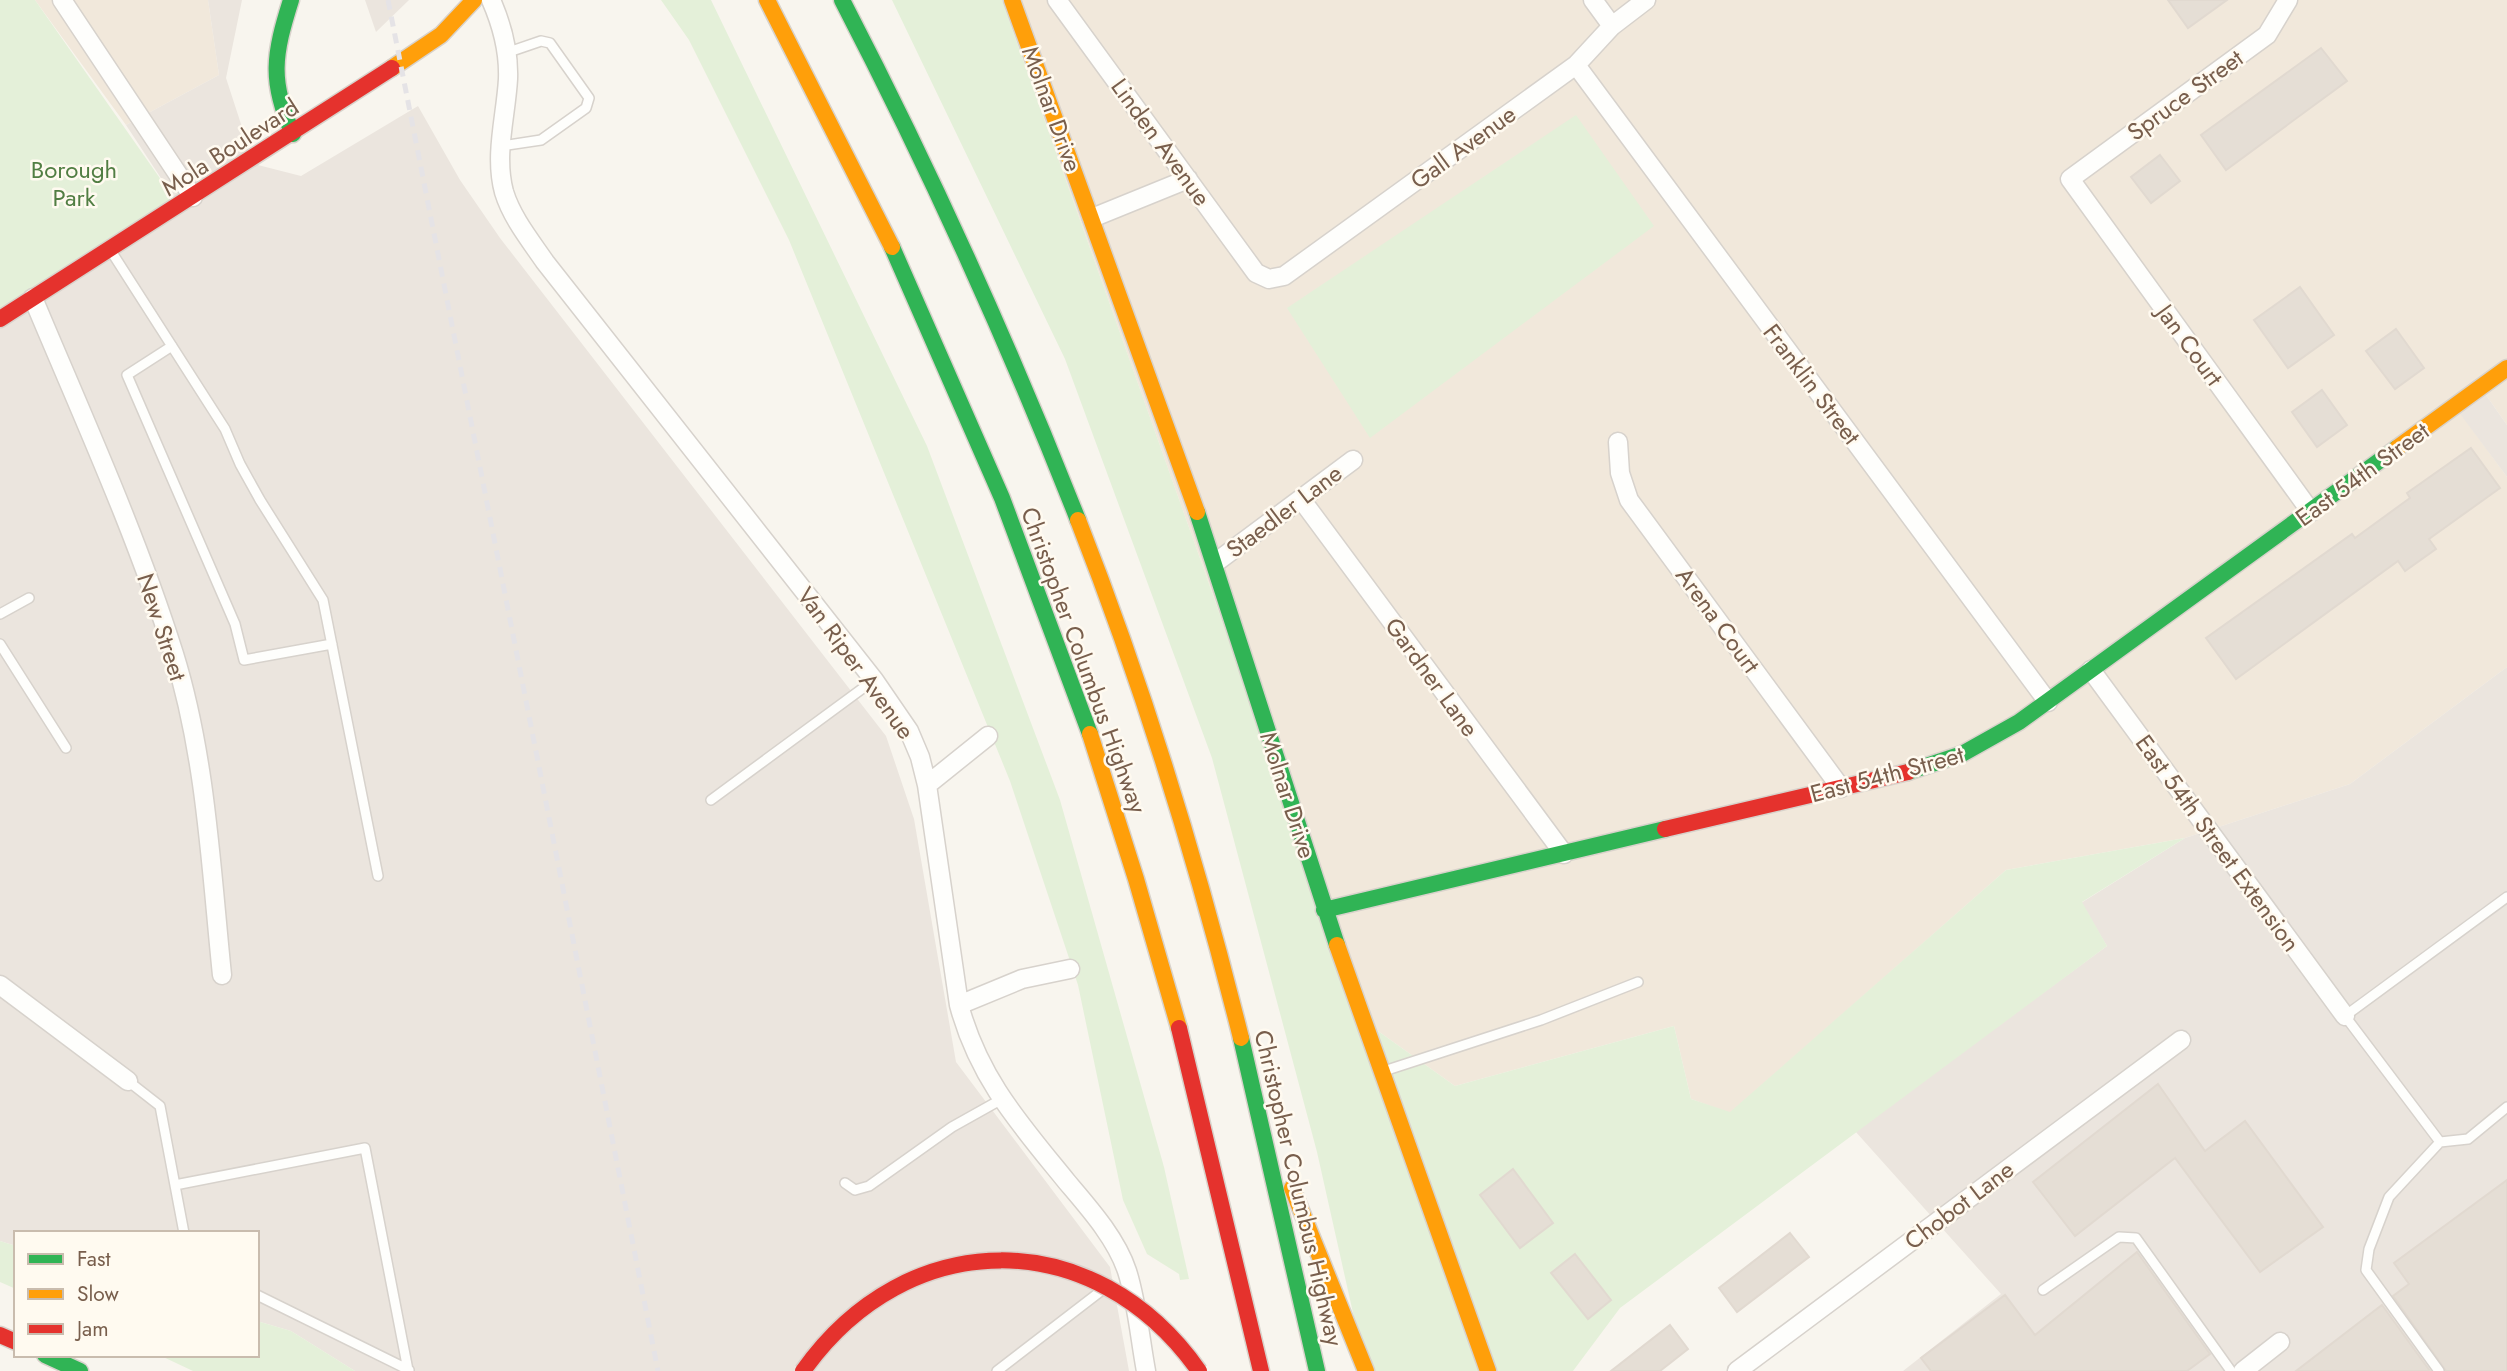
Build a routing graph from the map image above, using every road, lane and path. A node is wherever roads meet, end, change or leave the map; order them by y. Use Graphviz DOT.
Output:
graph roads {
  1 [pos="62,0"];
  2 [pos="291,0"];
  3 [pos="491,0"];
  4 [pos="767,0"];
  5 [pos="842,0"];
  6 [pos="1012,0"];
  7 [pos="1057,0"];
  8 [pos="1593,0"];
  9 [pos="1646,0"];
  10 [pos="2288,0"];
  11 [pos="473,1"];
  12 [pos="1612,26"];
  13 [pos="506,52"];
  14 [pos="1576,65"];
  15 [pos="293,134"];
  16 [pos="501,146"];
  17 [pos="2070,178"];
  18 [pos="1188,179"];
  19 [pos="193,197"];
  20 [pos="1092,218"];
  21 [pos="110,250"];
  22 [pos="1269,279"];
  23 [pos="33,298"];
  24 [pos="0,319"];
  25 [pos="172,346"];
  26 [pos="2507,368"];
  27 [pos="1618,442"];
  28 [pos="1353,460"];
  29 [pos="1301,499"];
  30 [pos="2311,512"];
  31 [pos="1215,563"];
  32 [pos="29,598"];
  33 [pos="0,614"];
  34 [pos="0,644"];
  35 [pos="332,644"];
  36 [pos="2091,670"];
  37 [pos="874,680"];
  38 [pos="2048,702"];
  39 [pos="988,736"];
  40 [pos="66,748"];
  41 [pos="927,785"];
  42 [pos="1841,788"];
  43 [pos="711,800"];
  44 [pos="1564,855"];
  45 [pos="379,876"];
  46 [pos="2507,897"];
  47 [pos="1325,910"];
  48 [pos="1070,970"];
  49 [pos="222,975"];
  50 [pos="1638,982"];
  51 [pos="0,985"];
  52 [pos="959,1005"];
  53 [pos="2345,1016"];
  54 [pos="2181,1040"];
  55 [pos="1382,1071"];
  56 [pos="128,1081"];
  57 [pos="1002,1099"];
  58 [pos="1257,1105"];
  59 [pos="2507,1107"];
  60 [pos="2440,1142"];
  61 [pos="845,1183"];
  62 [pos="175,1185"];
  63 [pos="184,1231"];
  64 [pos="1127,1270"];
  65 [pos="2042,1290"];
  66 [pos="259,1296"];
  67 [pos="2280,1342"];
  68 [pos="49,1357"];
  69 [pos="410,1370"];
  70 [pos="80,1371"];
  71 [pos="803,1371"];
  72 [pos="997,1371"];
  73 [pos="1146,1371"];
  74 [pos="1199,1371"];
  75 [pos="1261,1371"];
  76 [pos="1317,1371"];
  77 [pos="1366,1371"];
  78 [pos="1488,1371"];
  79 [pos="1737,1371"];
  80 [pos="2231,1371"];
  81 [pos="2243,1371"];
  82 [pos="2439,1371"];
  1 -- 19 [label="street"];
  2 -- 15 [label="main road"];
  3 -- 13 [label="street, Van Riper Avenue"];
  4 -- 75 [label="main road, Christopher Columbus Highway"];
  5 -- 58 [label="main road, Christopher Columbus Highway"];
  6 -- 20 [label="main road, Molnar Drive"];
  7 -- 18 [label="street, Linden Avenue"];
  8 -- 12 [label="street"];
  9 -- 12 [label="street, Gall Avenue"];
  10 -- 17 [label="street, Spruce Street"];
  11 -- 15 [label="main road, Mola Boulevard"];
  12 -- 14 [label="street, Gall Avenue"];
  13 -- 16 [label="street, Van Riper Avenue"];
  13 -- 16 [label="lane"];
  14 -- 22 [label="street, Gall Avenue"];
  14 -- 38 [label="street, Franklin Street"];
  15 -- 19 [label="main road, Mola Boulevard"];
  16 -- 37 [label="street, Van Riper Avenue"];
  17 -- 30 [label="street, Jan Court"];
  18 -- 20 [label="street"];
  18 -- 22 [label="street, Linden Avenue"];
  19 -- 21 [label="main road, Mola Boulevard"];
  20 -- 31 [label="main road, Molnar Drive"];
  21 -- 23 [label="main road, Mola Boulevard"];
  21 -- 25 [label="lane"];
  23 -- 24 [label="main road, Mola Boulevard"];
  23 -- 49 [label="street, New Street"];
  25 -- 35 [label="lane"];
  25 -- 35 [label="lane"];
  26 -- 30 [label="main road, East 54th Street"];
  27 -- 42 [label="street, Arena Court"];
  28 -- 29 [label="street, Staedler Lane"];
  29 -- 31 [label="street, Staedler Lane"];
  29 -- 44 [label="street, Gardner Lane"];
  30 -- 36 [label="main road, East 54th Street"];
  31 -- 47 [label="main road, Molnar Drive"];
  32 -- 33 [label="lane"];
  34 -- 40 [label="lane"];
  35 -- 45 [label="lane"];
  36 -- 38 [label="main road, East 54th Street"];
  36 -- 53 [label="street, East 54th Street Extension"];
  37 -- 41 [label="street, Van Riper Avenue"];
  37 -- 43 [label="lane"];
  38 -- 42 [label="main road, East 54th Street"];
  39 -- 41 [label="street"];
  41 -- 52 [label="street, Van Riper Avenue"];
  42 -- 44 [label="main road, East 54th Street"];
  44 -- 47 [label="main road, East 54th Street"];
  46 -- 53 [label="lane"];
  47 -- 55 [label="main road, Molnar Drive"];
  48 -- 52 [label="street"];
  50 -- 55 [label="lane"];
  51 -- 56 [label="street"];
  52 -- 57 [label="street, Van Riper Avenue"];
  53 -- 60 [label="lane"];
  54 -- 79 [label="street, Chobot Lane"];
  55 -- 78 [label="main road, Molnar Drive"];
  56 -- 62 [label="lane"];
  57 -- 61 [label="lane"];
  57 -- 64 [label="street, Van Riper Avenue"];
  58 -- 76 [label="main road, Christopher Columbus Highway"];
  58 -- 77 [label="main road"];
  59 -- 60 [label="lane"];
  60 -- 82 [label="lane"];
  62 -- 63 [label="lane"];
  62 -- 69 [label="lane"];
  64 -- 72 [label="lane"];
  64 -- 73 [label="street, Van Riper Avenue"];
  65 -- 80 [label="lane"];
  66 -- 69 [label="lane"];
  67 -- 81 [label="street"];
  68 -- 70 [label="main road"];
  71 -- 74 [label="main road, bridge"];
}
